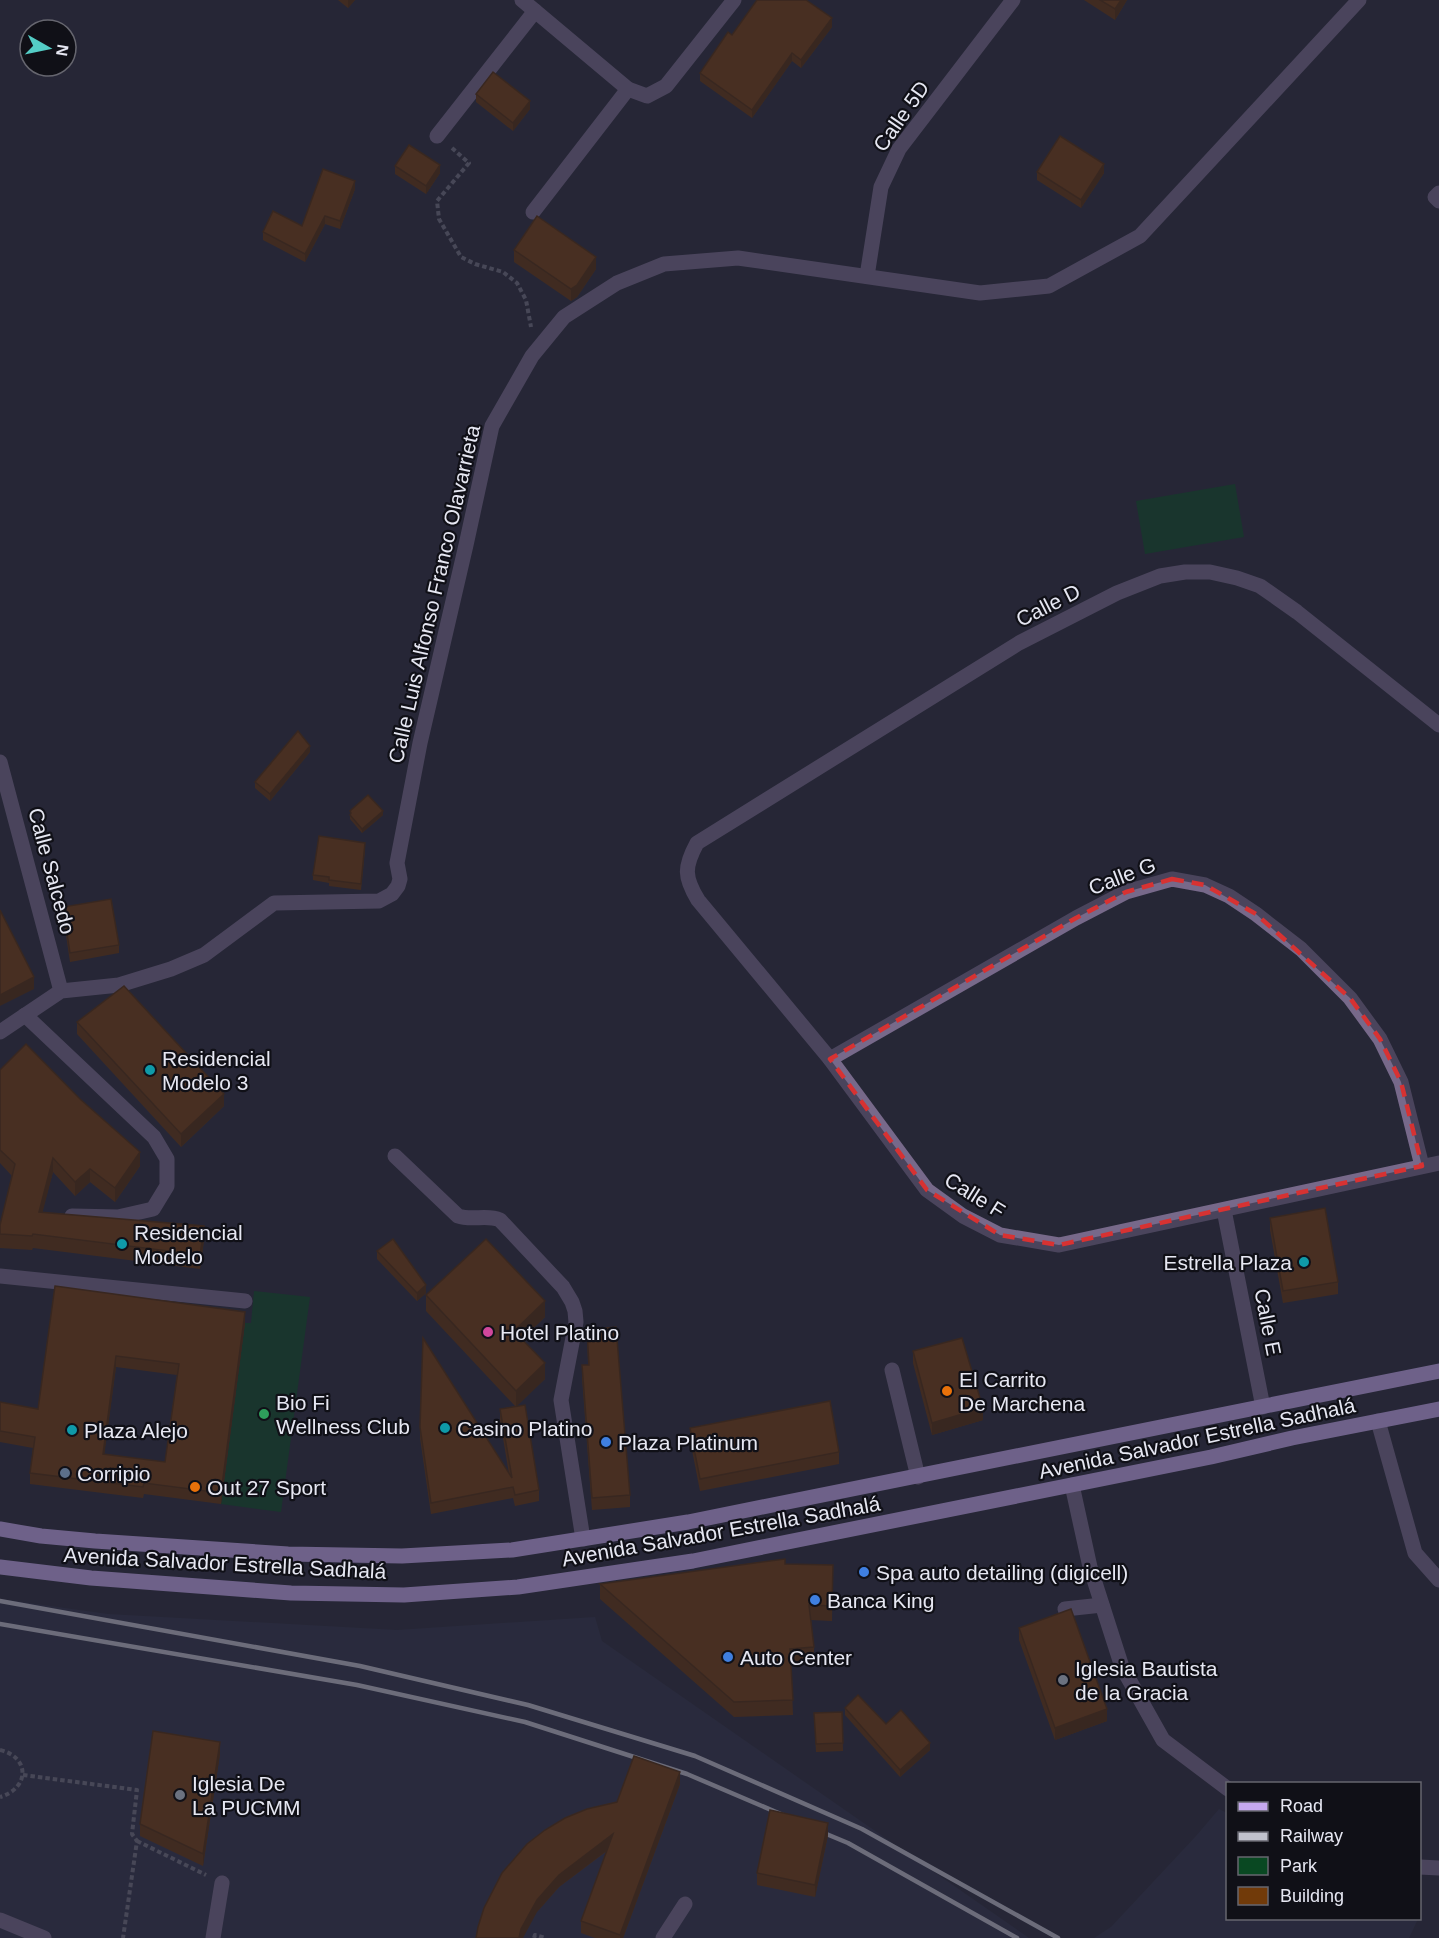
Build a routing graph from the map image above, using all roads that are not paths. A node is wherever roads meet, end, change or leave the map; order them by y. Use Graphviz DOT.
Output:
graph roads {
  1 [pos="522,0"];
  2 [pos="734,0"];
  3 [pos="1013,0"];
  4 [pos="1359,0"];
  5 [pos="534,11"];
  6 [pos="628,89"];
  7 [pos="437,136"];
  8 [pos="1439,193"];
  9 [pos="1439,201"];
  10 [pos="533,212"];
  11 [pos="867,276"];
  12 [pos="1439,725"];
  13 [pos="0,762"];
  14 [pos="6,803"];
  15 [pos="688,861"];
  16 [pos="62,991"];
  17 [pos="25,1015"];
  18 [pos="0,1032"];
  19 [pos="830,1059"];
  20 [pos="395,1156"];
  21 [pos="1439,1163"];
  22 [pos="1422,1166"];
  23 [pos="1224,1210"];
  24 [pos="65,1216"];
  25 [pos="0,1276"];
  26 [pos="245,1301"];
  27 [pos="892,1370"];
  28 [pos="1439,1371"];
  29 [pos="1263,1407"];
  30 [pos="1439,1409"];
  31 [pos="1378,1421"];
  32 [pos="918,1477"];
  33 [pos="1072,1485"];
  34 [pos="0,1529"];
  35 [pos="583,1539"];
  36 [pos="0,1567"];
  37 [pos="1439,1580"];
  38 [pos="1102,1605"];
  39 [pos="1065,1609"];
  40 [pos="1226,1787"];
  41 [pos="1421,1867"];
  42 [pos="1439,1868"];
  43 [pos="222,1883"];
  44 [pos="686,1904"];
  45 [pos="0,1920"];
  46 [pos="44,1938"];
  47 [pos="213,1938"];
  48 [pos="663,1938"];
  1 -- 5 [label="street"];
  2 -- 6 [label="street"];
  3 -- 11 [label="street, Calle 5D"];
  4 -- 11 [label="street, Calle Luis Alfonso Franco Olavarrieta"];
  5 -- 6 [label="street"];
  5 -- 7 [label="street"];
  6 -- 10 [label="street"];
  8 -- 9 [label="street"];
  11 -- 16 [label="street, Calle Luis Alfonso Franco Olavarrieta"];
  12 -- 15 [label="street, Calle D"];
  13 -- 14 [label="street, Calle Salcedo"];
  14 -- 16 [label="street, Calle Salcedo"];
  15 -- 19 [label="street, Calle F"];
  16 -- 17 [label="street"];
  17 -- 18 [label="street"];
  17 -- 24 [label="street"];
  19 -- 22 [label="street, Calle G"];
  19 -- 23 [label="street, Calle F"];
  20 -- 35 [label="street"];
  21 -- 22 [label="street, Calle F"];
  22 -- 23 [label="street, Calle F"];
  23 -- 29 [label="street, Calle E"];
  25 -- 26 [label="street"];
  27 -- 32 [label="street"];
  28 -- 29 [label="main road, Avenida Salvador Estrella Sadhalá"];
  29 -- 32 [label="main road, Avenida Salvador Estrella Sadhalá"];
  30 -- 31 [label="main road, Avenida Salvador Estrella Sadhalá"];
  31 -- 33 [label="main road, Avenida Salvador Estrella Sadhalá"];
  31 -- 37 [label="street"];
  32 -- 35 [label="main road, Avenida Salvador Estrella Sadhalá"];
  33 -- 36 [label="main road, Avenida Salvador Estrella Sadhalá"];
  33 -- 38 [label="street"];
  34 -- 35 [label="main road, Avenida Salvador Estrella Sadhalá"];
  38 -- 39 [label="street"];
  38 -- 40 [label="street"];
  41 -- 42 [label="street"];
  43 -- 47 [label="street"];
  44 -- 48 [label="street"];
  45 -- 46 [label="street"];
}
